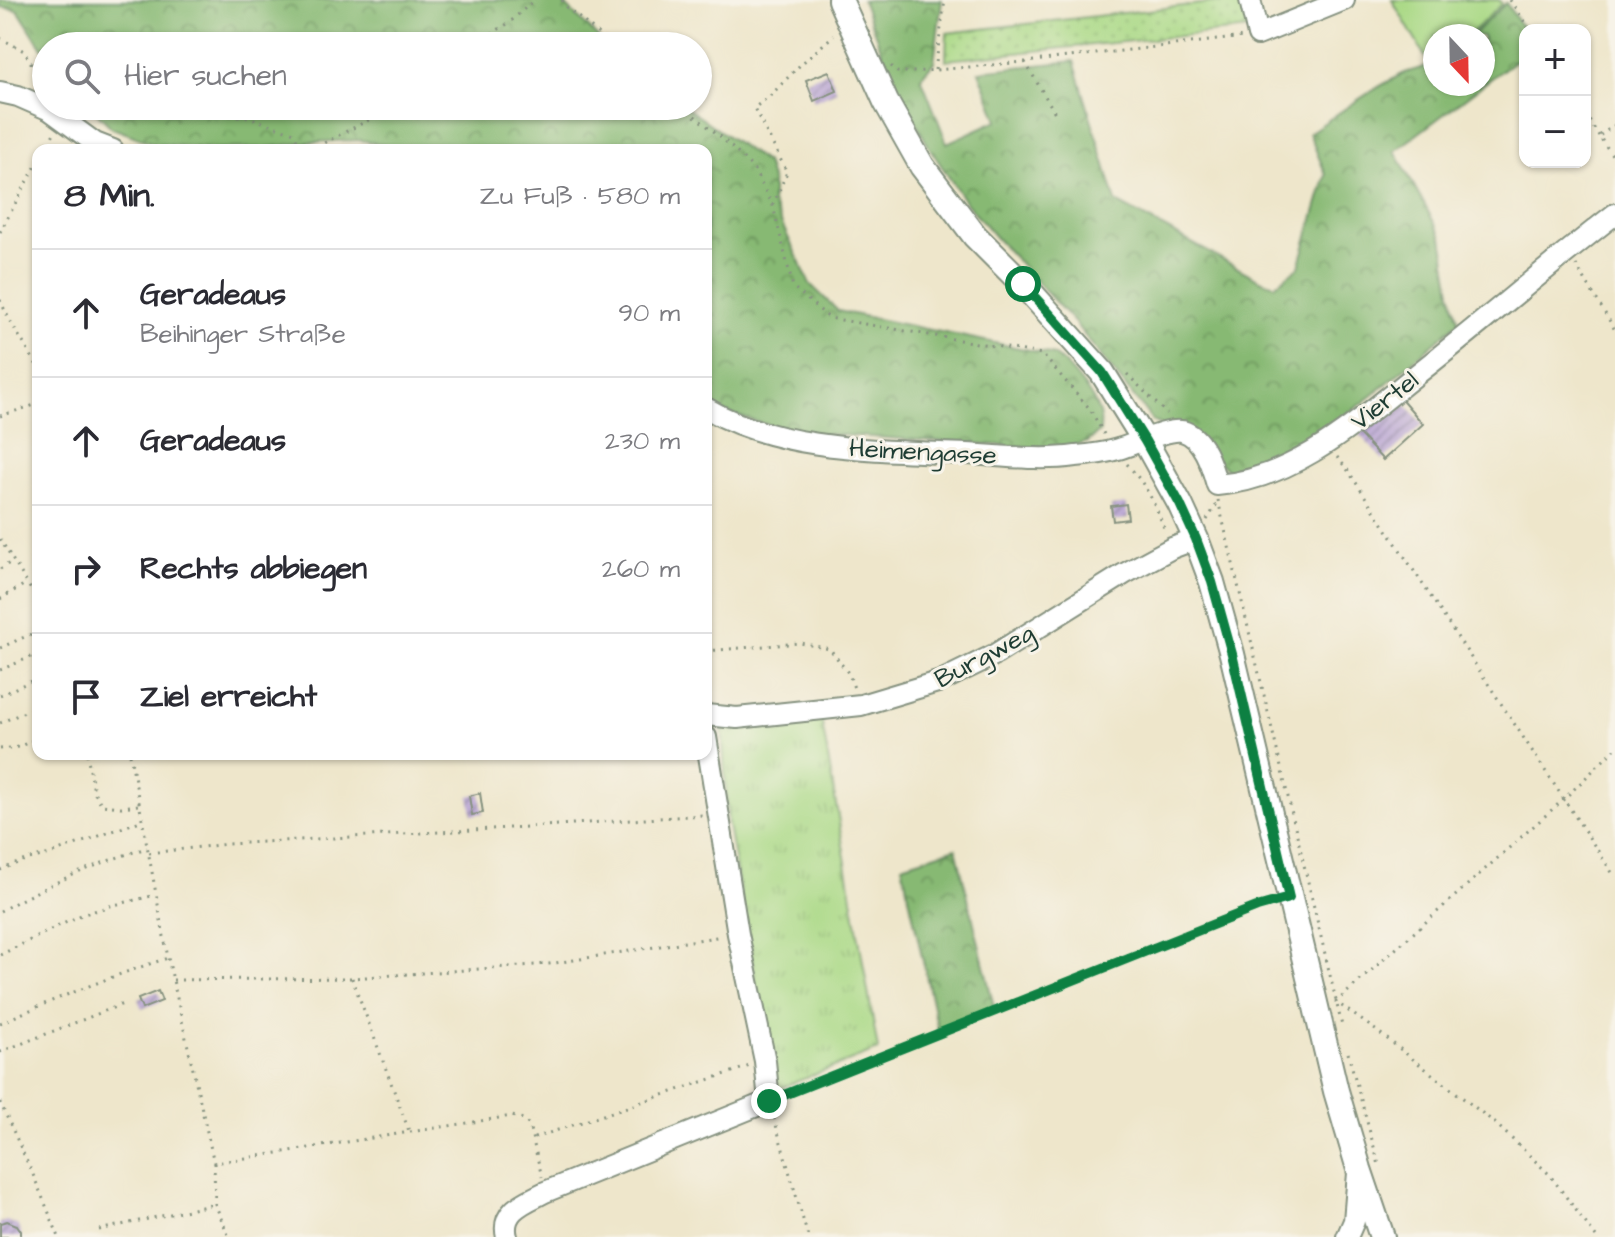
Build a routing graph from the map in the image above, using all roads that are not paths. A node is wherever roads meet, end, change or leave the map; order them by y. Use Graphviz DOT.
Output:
graph roads {
  1 [pos="1250,0"];
  2 [pos="1344,0"];
  3 [pos="845,10"];
  4 [pos="0,92"];
  5 [pos="32,102"];
  6 [pos="64,120"];
  7 [pos="98,144"];
  8 [pos="1615,214"];
  9 [pos="712,411"];
  10 [pos="1145,441"];
  11 [pos="1196,539"];
  12 [pos="712,716"];
  13 [pos="709,760"];
  14 [pos="1359,1169"];
  15 [pos="507,1237"];
  16 [pos="1347,1237"];
  17 [pos="1382,1237"];
  1 -- 2 [label="street"];
  3 -- 10 [label="main road"];
  4 -- 5 [label="street"];
  6 -- 7 [label="street"];
  8 -- 10 [label="street, Viertel"];
  9 -- 10 [label="street, Heimengasse"];
  10 -- 11 [label="main road"];
  11 -- 12 [label="street, Burgweg"];
  11 -- 14 [label="main road"];
  13 -- 15 [label="street"];
  14 -- 16 [label="street"];
  14 -- 17 [label="main road"];
}
